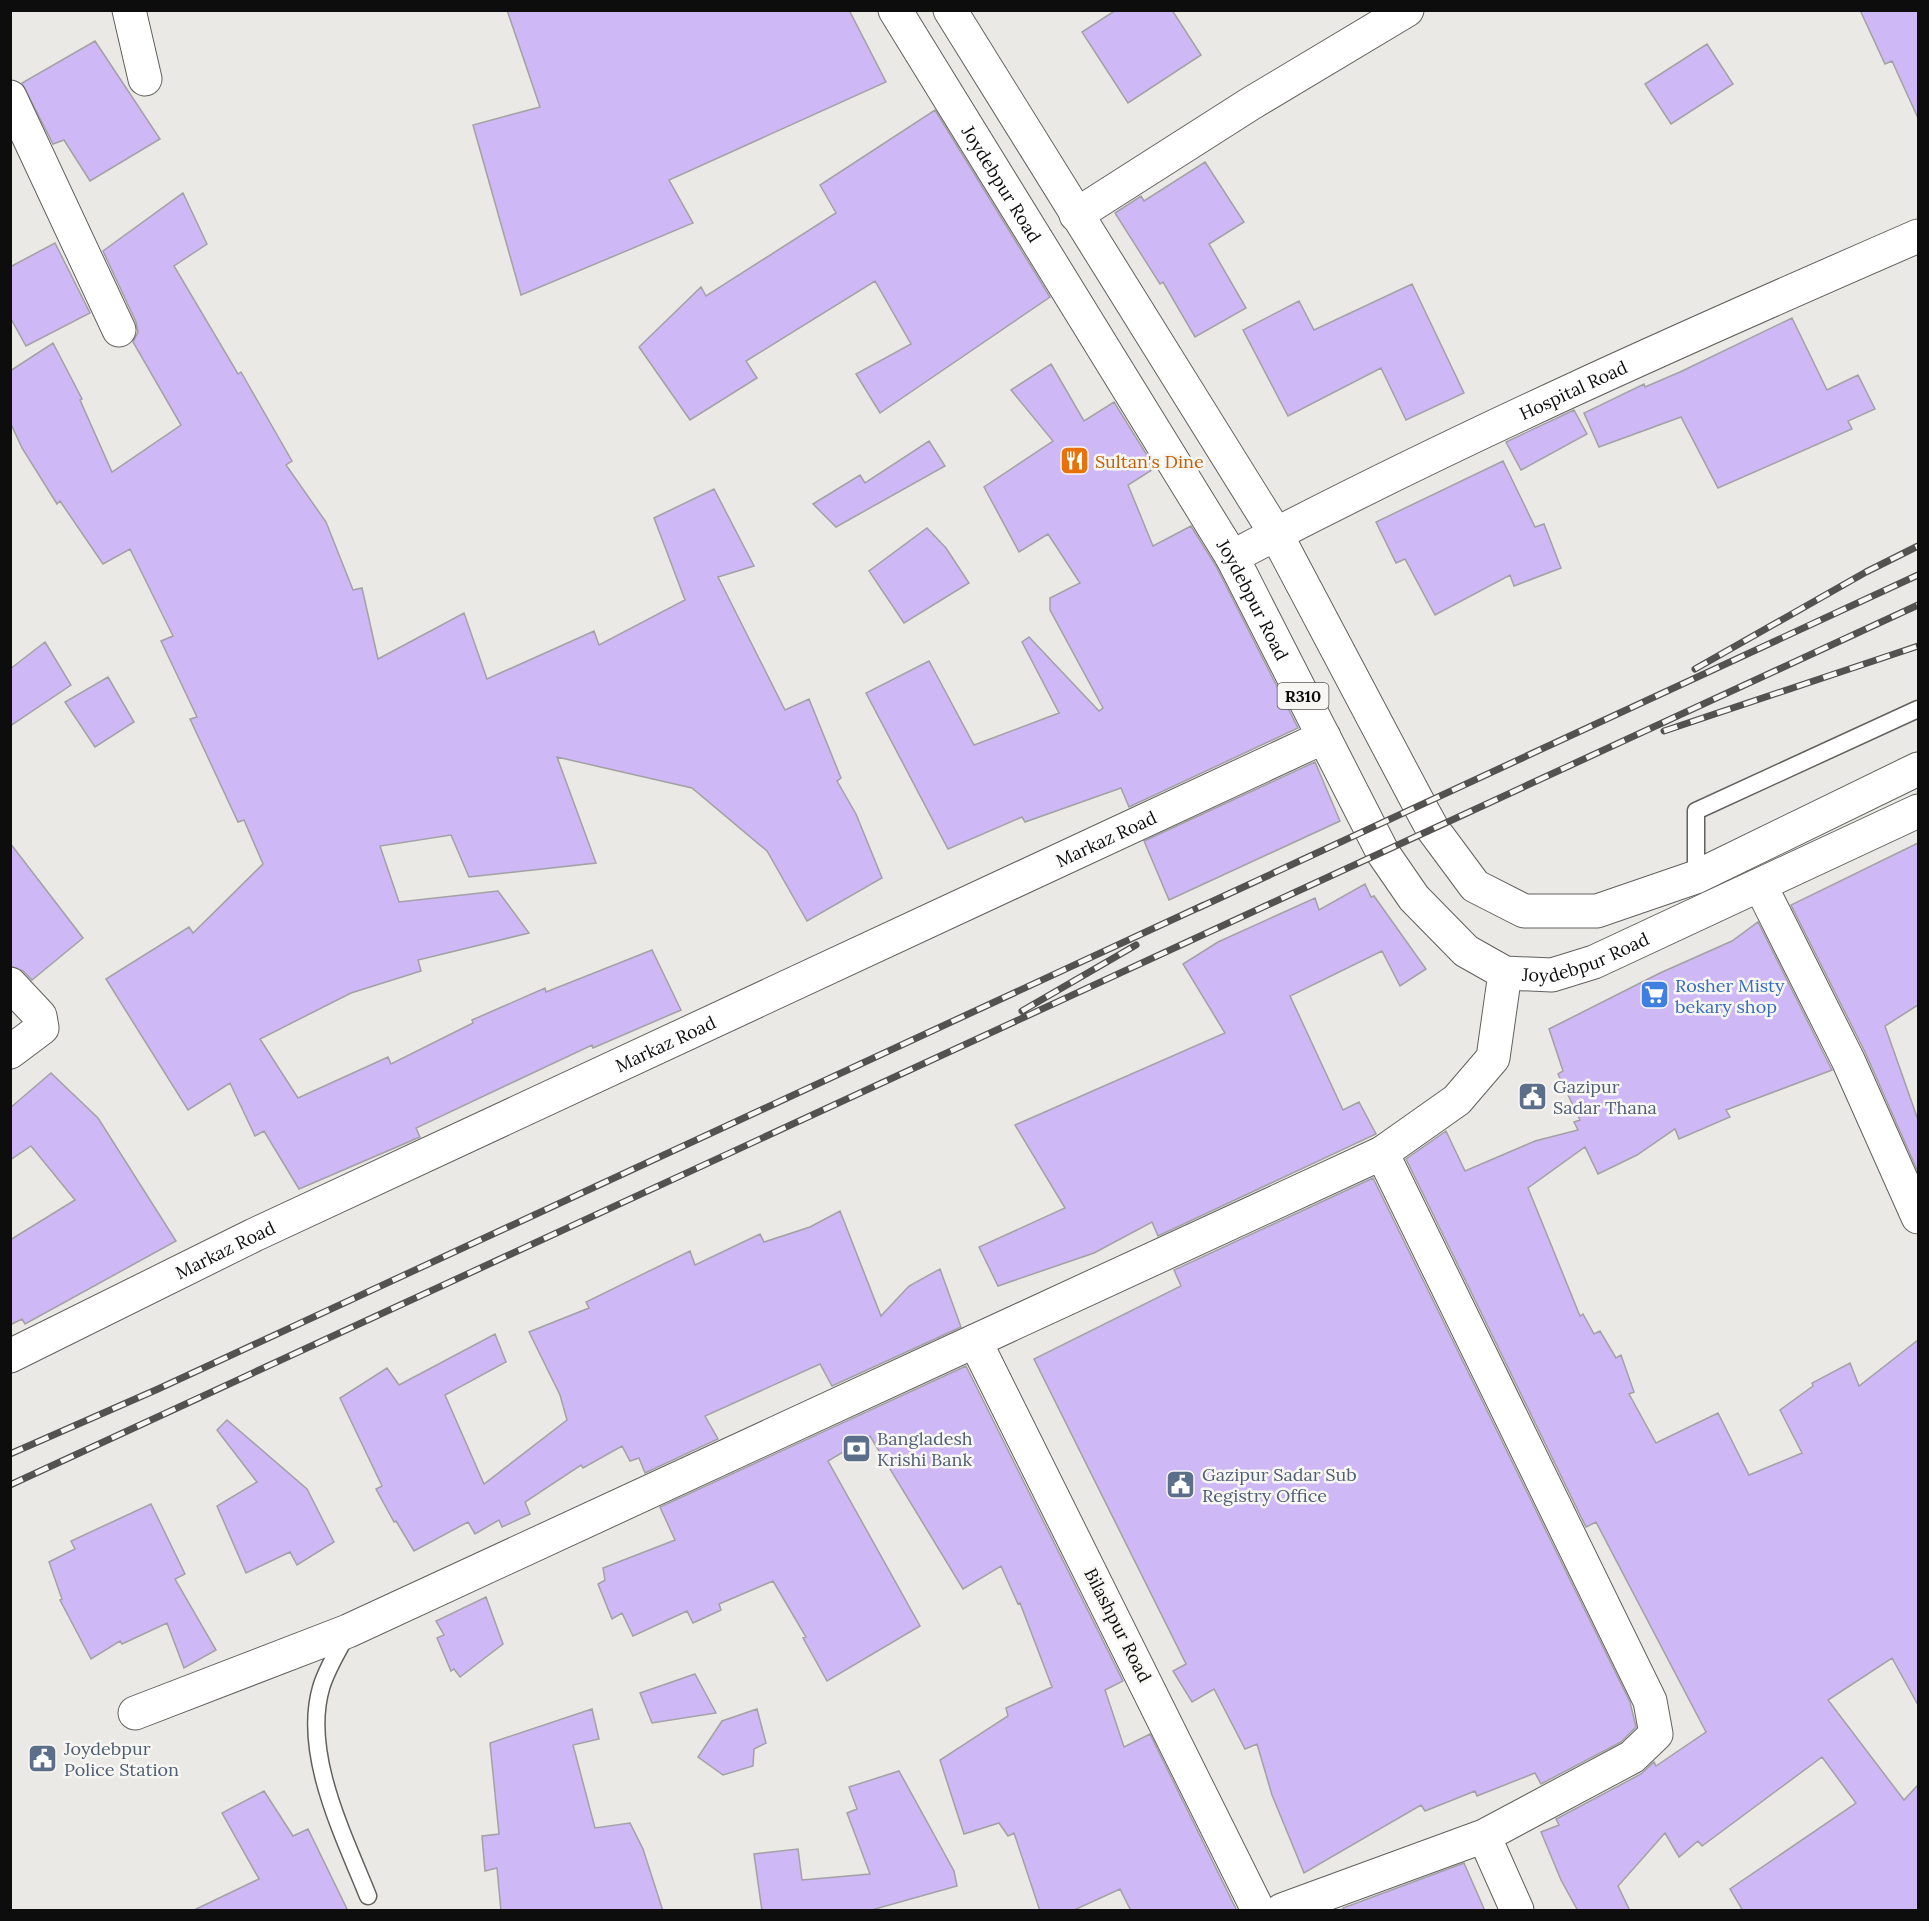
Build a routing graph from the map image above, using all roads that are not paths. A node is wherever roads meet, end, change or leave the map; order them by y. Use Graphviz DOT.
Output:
graph roads {
  1 [pos="129,10"];
  2 [pos="895,10"];
  3 [pos="950,10"];
  4 [pos="1407,10"];
  5 [pos="145,79"];
  6 [pos="10,97"];
  7 [pos="1076,215"];
  8 [pos="1918,236"];
  9 [pos="119,330"];
  10 [pos="1276,534"];
  11 [pos="1232,557"];
  12 [pos="1918,709"];
  13 [pos="1324,737"];
  14 [pos="1918,769"];
  15 [pos="1918,811"];
  16 [pos="1696,877"];
  17 [pos="1760,885"];
  18 [pos="1505,973"];
  19 [pos="10,984"];
  20 [pos="10,1052"];
  21 [pos="1382,1153"];
  22 [pos="1918,1217"];
  23 [pos="975,1341"];
  24 [pos="10,1356"];
  25 [pos="348,1631"];
  26 [pos="135,1713"];
  27 [pos="1484,1836"];
  28 [pos="368,1896"];
  29 [pos="1258,1911"];
  30 [pos="1282,1911"];
  31 [pos="1517,1911"];
  1 -- 5 [label="main road"];
  2 -- 11 [label="main road, Joydebpur Road / R310"];
  3 -- 7 [label="main road, R310"];
  4 -- 7 [label="main road"];
  6 -- 9 [label="main road"];
  7 -- 10 [label="main road, R310"];
  8 -- 10 [label="main road, Hospital Road"];
  10 -- 11 [label="main road, Hospital Road"];
  10 -- 16 [label="main road, R310"];
  11 -- 13 [label="main road, Joydebpur Road / R310"];
  12 -- 16 [label="lane"];
  13 -- 18 [label="main road, Joydebpur Road / R310"];
  13 -- 24 [label="main road, Markaz Road"];
  14 -- 16 [label="main road, R310"];
  15 -- 17 [label="main road, Joydebpur Road / R310"];
  17 -- 18 [label="main road, Joydebpur Road / R310"];
  17 -- 22 [label="main road"];
  18 -- 21 [label="main road"];
  19 -- 20 [label="main road"];
  21 -- 23 [label="main road"];
  21 -- 27 [label="main road"];
  23 -- 25 [label="main road"];
  23 -- 29 [label="main road, Bilashpur Road"];
  25 -- 26 [label="main road"];
  25 -- 28 [label="lane"];
  27 -- 30 [label="main road"];
  27 -- 31 [label="main road"];
}
